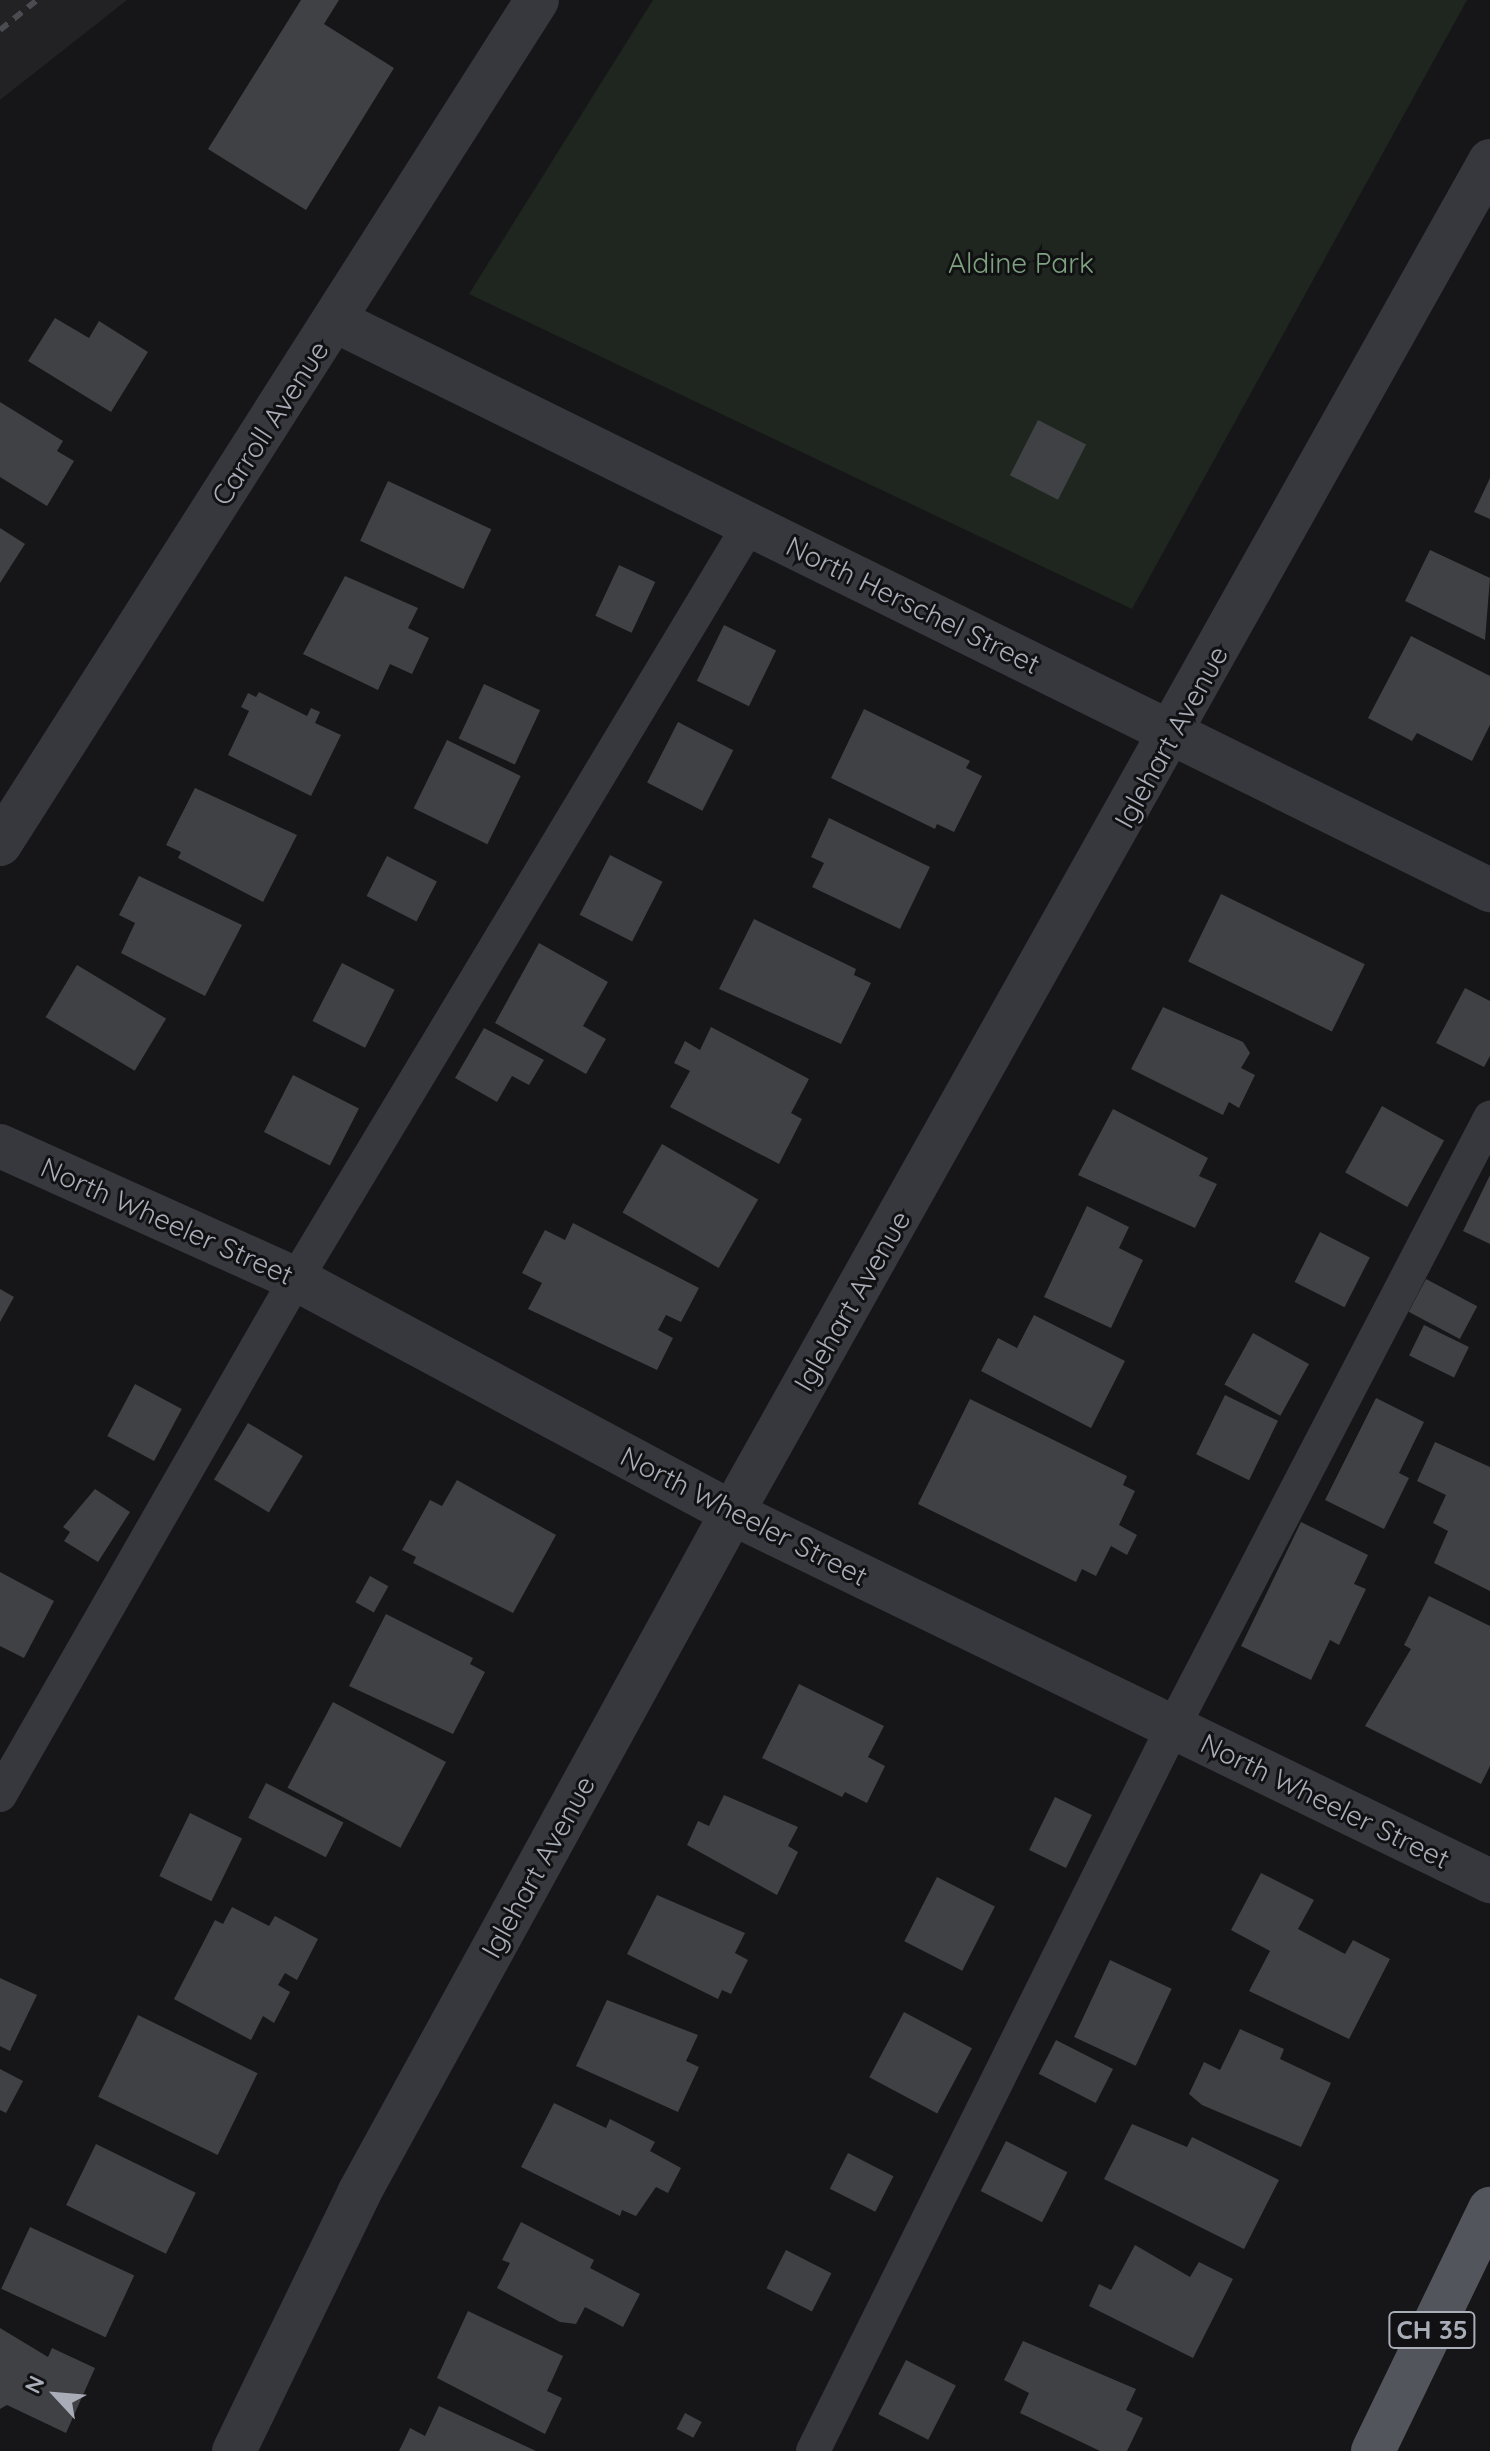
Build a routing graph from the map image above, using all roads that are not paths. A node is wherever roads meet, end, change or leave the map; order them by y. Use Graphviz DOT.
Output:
graph roads {
  1 [pos="537,0"];
  2 [pos="1490,161"];
  3 [pos="336,321"];
  4 [pos="750,524"];
  5 [pos="1174,733"];
  6 [pos="0,844"];
  7 [pos="1490,890"];
  8 [pos="1490,1118"];
  9 [pos="0,1146"];
  10 [pos="296,1279"];
  11 [pos="732,1513"];
  12 [pos="1173,1727"];
  13 [pos="0,1795"];
  14 [pos="1490,1881"];
  15 [pos="1490,2209"];
  16 [pos="234,2451"];
  17 [pos="813,2451"];
  18 [pos="1373,2451"];
  1 -- 3 [label="street, Carroll Avenue"];
  2 -- 5 [label="street, Iglehart Avenue"];
  3 -- 4 [label="street, North Herschel Street"];
  3 -- 6 [label="street, Carroll Avenue"];
  4 -- 5 [label="street, North Herschel Street"];
  4 -- 10 [label="lane"];
  5 -- 7 [label="street, North Herschel Street"];
  5 -- 11 [label="street, Iglehart Avenue"];
  8 -- 12 [label="lane"];
  9 -- 10 [label="street, North Wheeler Street"];
  10 -- 11 [label="street, North Wheeler Street"];
  10 -- 13 [label="lane"];
  11 -- 12 [label="street, North Wheeler Street"];
  11 -- 16 [label="street, Iglehart Avenue"];
  12 -- 14 [label="street, North Wheeler Street"];
  12 -- 17 [label="lane"];
  15 -- 18 [label="main road, CH 35"];
}
